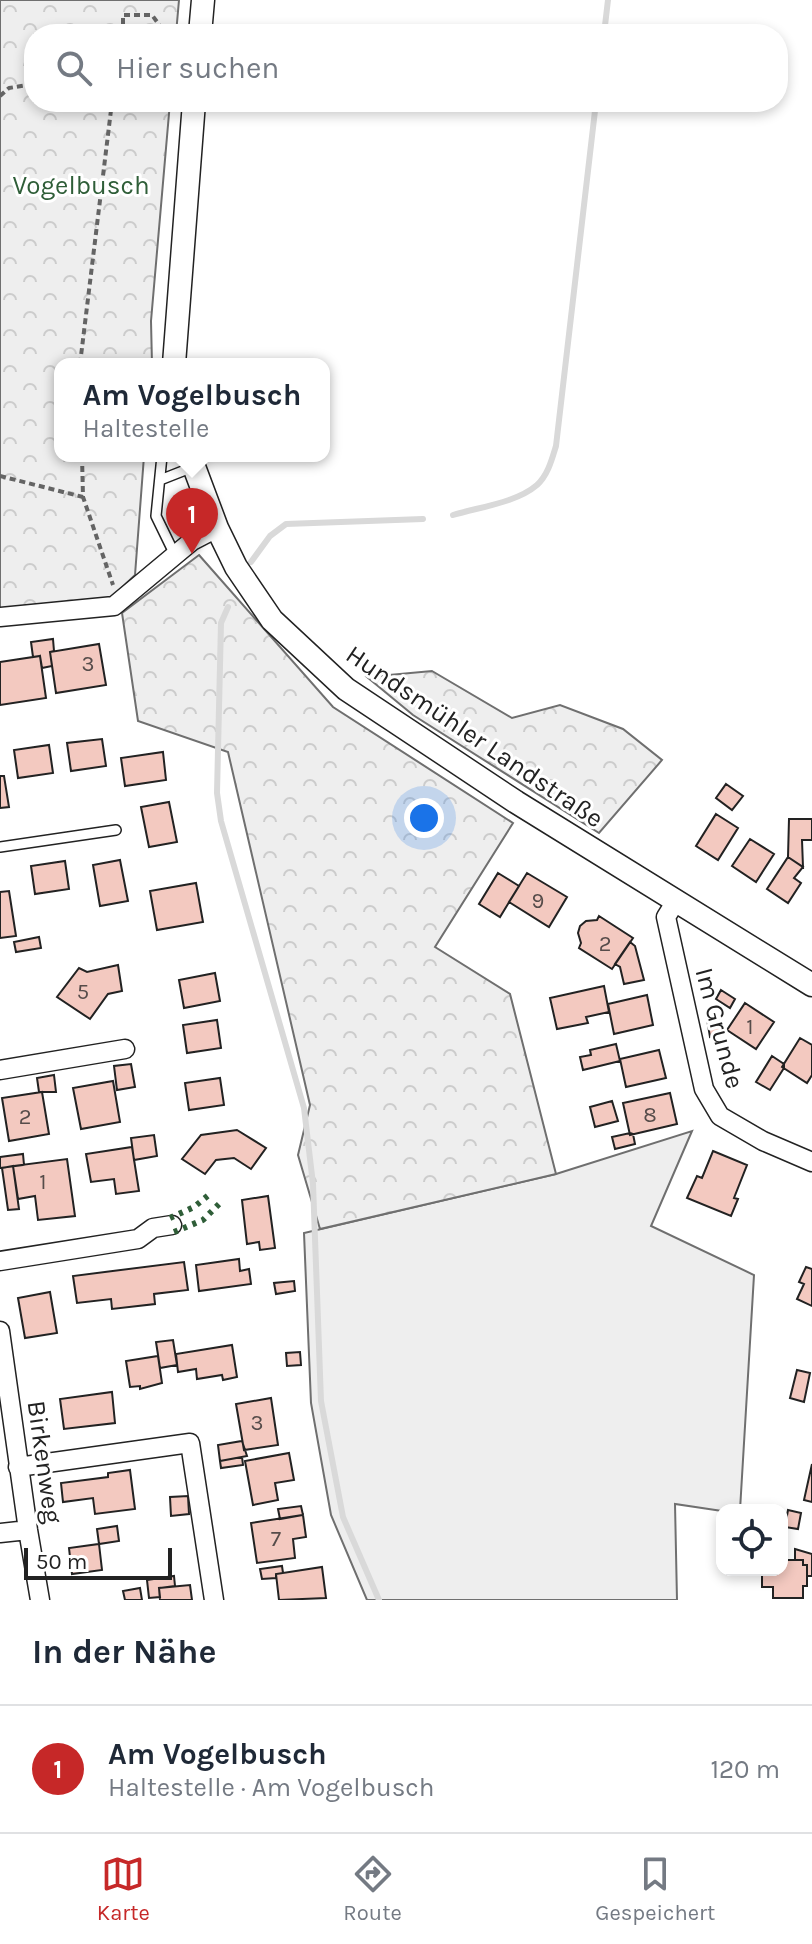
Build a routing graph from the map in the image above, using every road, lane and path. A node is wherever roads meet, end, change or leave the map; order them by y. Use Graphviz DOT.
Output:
graph roads {
  1 [pos="203,0"];
  2 [pos="123,24"];
  3 [pos="159,24"];
  4 [pos="201,24"];
  5 [pos="24,86"];
  6 [pos="0,96"];
  7 [pos="111,112"];
  8 [pos="193,112"];
  9 [pos="81,358"];
  10 [pos="174,358"];
  11 [pos="82,462"];
  12 [pos="162,462"];
  13 [pos="191,462"];
  14 [pos="0,476"];
  15 [pos="160,480"];
  16 [pos="83,497"];
  17 [pos="217,528"];
  18 [pos="175,555"];
  19 [pos="119,603"];
  20 [pos="0,617"];
  21 [pos="116,830"];
  22 [pos="0,847"];
  23 [pos="676,901"];
  24 [pos="812,985"];
  25 [pos="125,1049"];
  26 [pos="0,1070"];
  27 [pos="812,1162"];
  28 [pos="172,1225"];
  29 [pos="0,1261"];
  30 [pos="0,1331"];
  31 [pos="18,1467"];
  32 [pos="28,1530"];
  33 [pos="0,1533"];
  34 [pos="40,1600"];
  35 [pos="214,1600"];
  1 -- 4 [label="street"];
  2 -- 3 [label="path"];
  5 -- 6 [label="path"];
  7 -- 9 [label="path"];
  8 -- 10 [label="street"];
  11 -- 16 [label="path"];
  12 -- 15 [label="lane"];
  13 -- 15 [label="lane"];
  13 -- 17 [label="street, Hundsmühler Landstraße"];
  14 -- 16 [label="path"];
  15 -- 18 [label="lane"];
  16 -- 19 [label="path"];
  17 -- 18 [label="street"];
  17 -- 23 [label="street, Hundsmühler Landstraße"];
  18 -- 19 [label="street"];
  19 -- 20 [label="street"];
  21 -- 22 [label="lane"];
  23 -- 24 [label="street, Hundsmühler Landstraße"];
  23 -- 27 [label="street, Im Grunde"];
  25 -- 26 [label="street"];
  28 -- 29 [label="street"];
  30 -- 31 [label="street, Birkenweg"];
  31 -- 32 [label="street, Birkenweg"];
  31 -- 35 [label="street"];
  32 -- 33 [label="street"];
  32 -- 34 [label="street, Birkenweg"];
}
